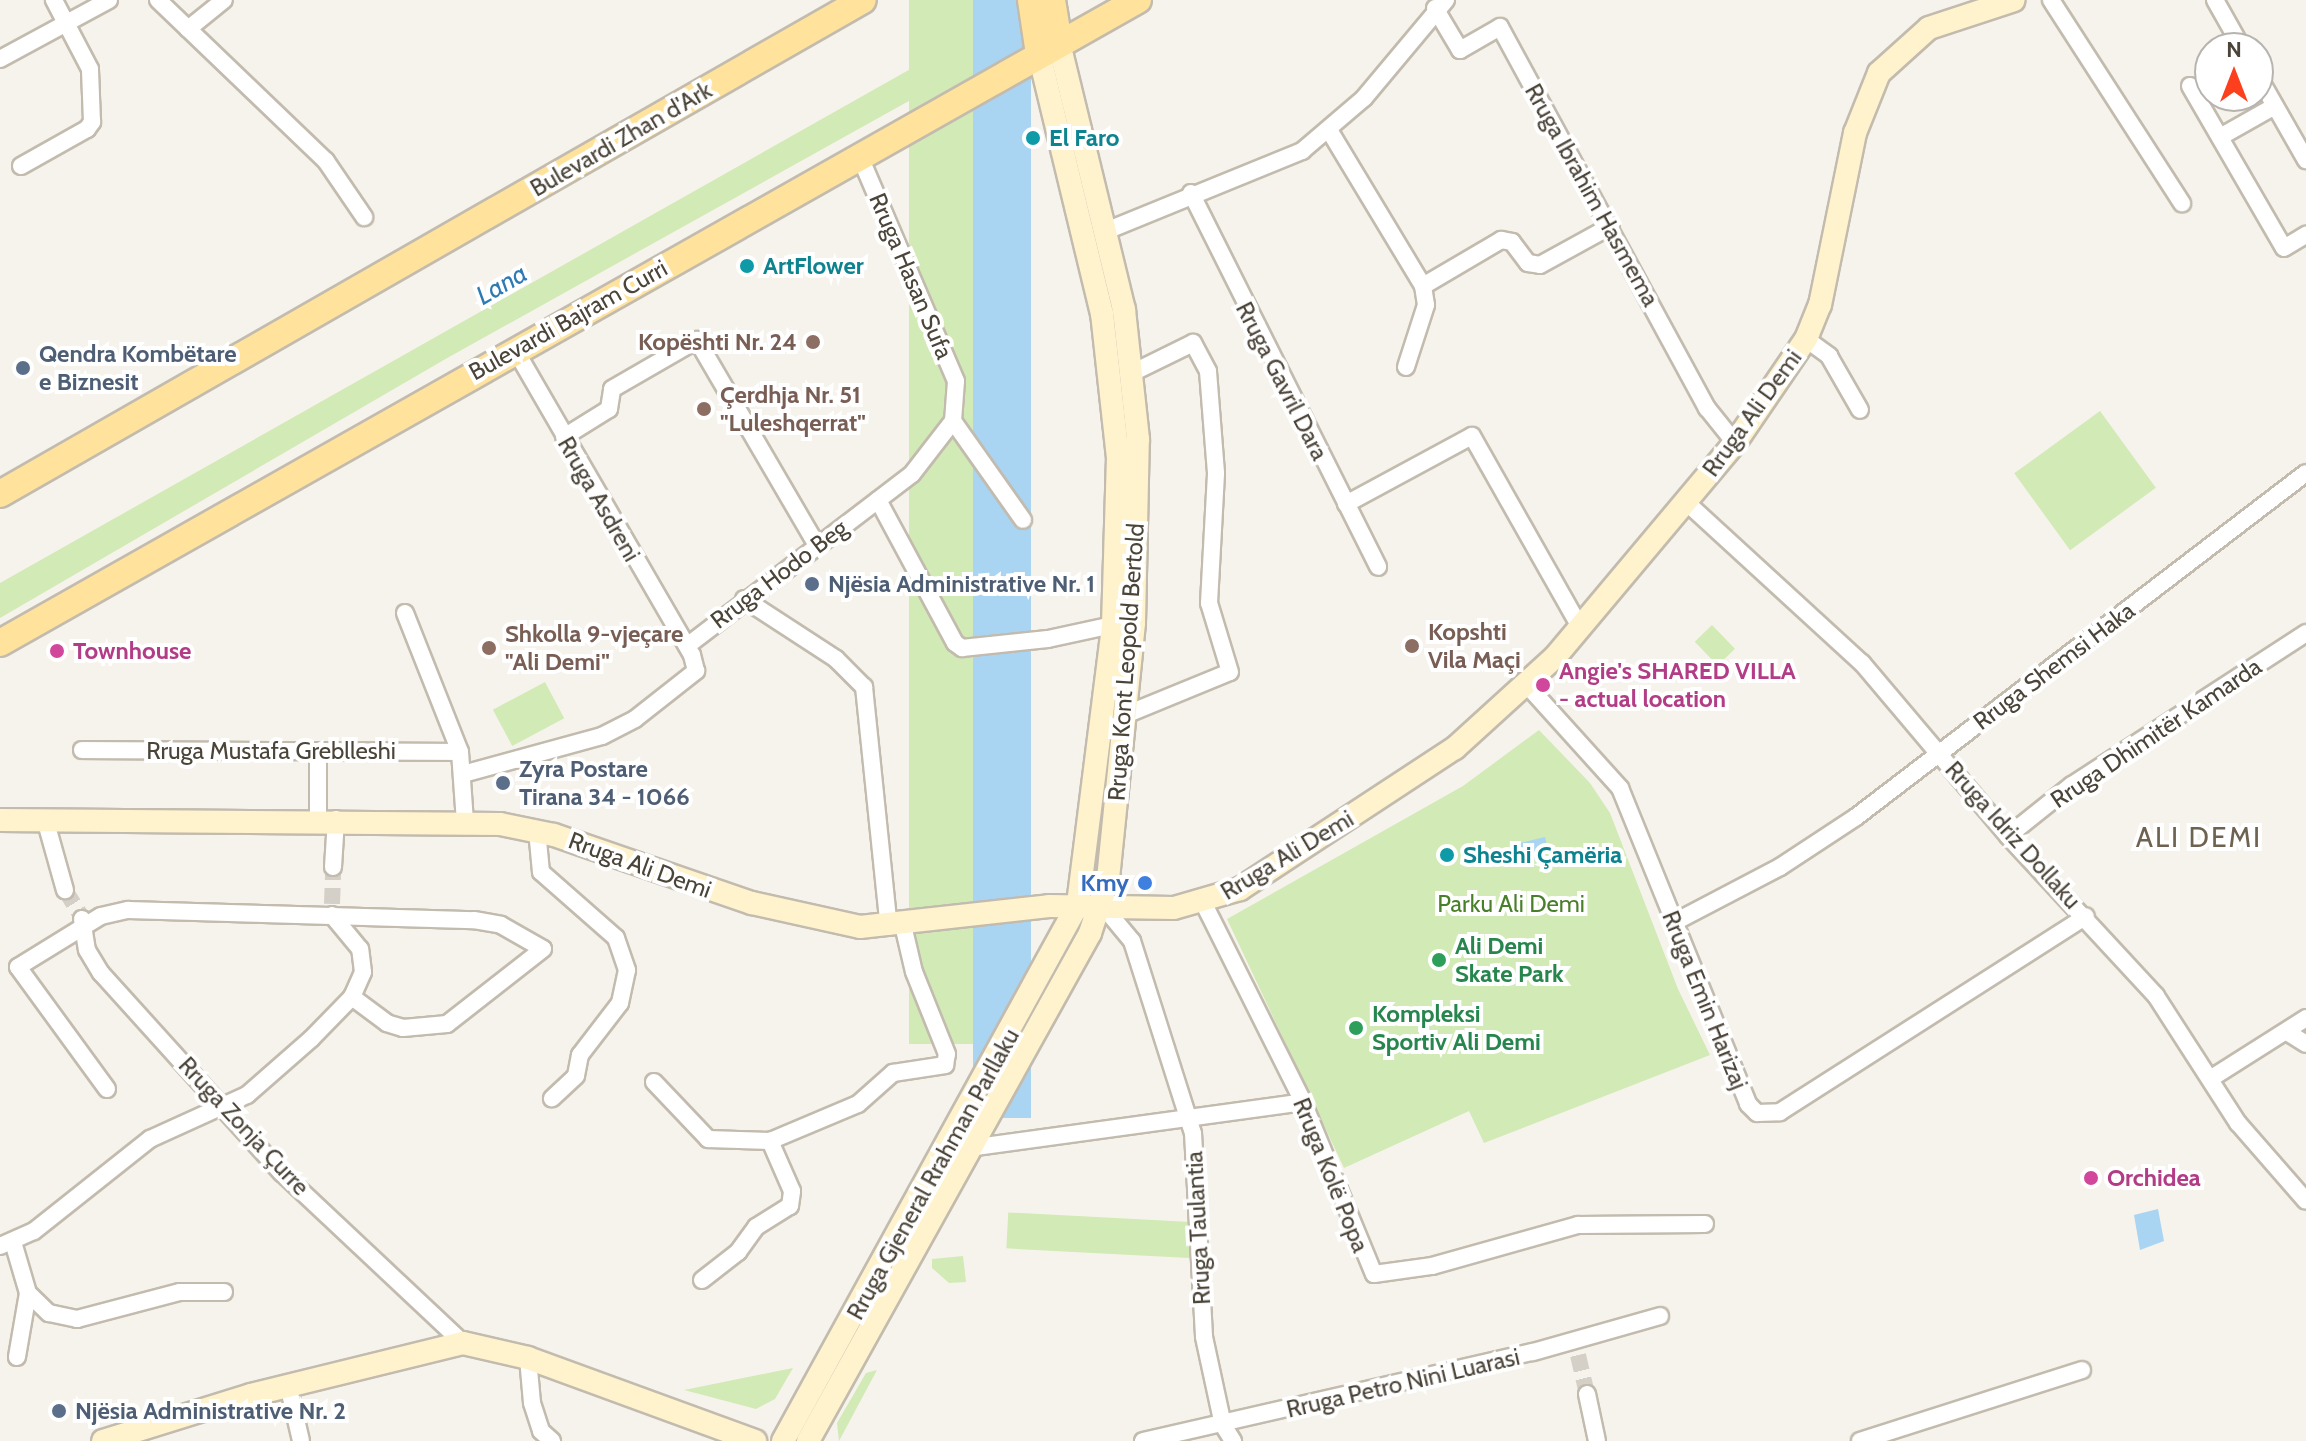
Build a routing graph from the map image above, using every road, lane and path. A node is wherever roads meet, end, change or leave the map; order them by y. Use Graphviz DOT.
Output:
graph roads {
  1 [pos="54,0"];
  2 [pos="109,0"];
  3 [pos="158,0"];
  4 [pos="224,0"];
  5 [pos="863,0"];
  6 [pos="1138,0"];
  7 [pos="2014,0"];
  8 [pos="2051,0"];
  9 [pos="2215,0"];
  10 [pos="1441,4"];
  11 [pos="1043,10"];
  12 [pos="67,23"];
  13 [pos="188,29"];
  14 [pos="2233,32"];
  15 [pos="1049,49"];
  16 [pos="0,59"];
  17 [pos="2190,86"];
  18 [pos="2275,106"];
  19 [pos="1329,130"];
  20 [pos="2220,137"];
  21 [pos="860,157"];
  22 [pos="2306,160"];
  23 [pos="21,166"];
  24 [pos="1191,193"];
  25 [pos="2182,203"];
  26 [pos="364,217"];
  27 [pos="1611,226"];
  28 [pos="1106,231"];
  29 [pos="2306,235"];
  30 [pos="1423,286"];
  31 [pos="1806,339"];
  32 [pos="515,350"];
  33 [pos="1406,367"];
  34 [pos="1134,372"];
  35 [pos="959,396"];
  36 [pos="1860,410"];
  37 [pos="953,421"];
  38 [pos="564,437"];
  39 [pos="1735,443"];
  40 [pos="2306,473"];
  41 [pos="0,494"];
  42 [pos="878,500"];
  43 [pos="1685,501"];
  44 [pos="1346,504"];
  45 [pos="1023,520"];
  46 [pos="816,544"];
  47 [pos="1378,567"];
  48 [pos="744,599"];
  49 [pos="405,613"];
  50 [pos="1113,625"];
  51 [pos="1580,627"];
  52 [pos="2306,633"];
  53 [pos="0,643"];
  54 [pos="687,646"];
  55 [pos="1527,685"];
  56 [pos="1125,715"];
  57 [pos="82,750"];
  58 [pos="318,751"];
  59 [pos="460,752"];
  60 [pos="1941,753"];
  61 [pos="463,774"];
  62 [pos="45,819"];
  63 [pos="327,819"];
  64 [pos="0,820"];
  65 [pos="465,821"];
  66 [pos="537,830"];
  67 [pos="2008,836"];
  68 [pos="333,867"];
  69 [pos="65,890"];
  70 [pos="1203,902"];
  71 [pos="1078,904"];
  72 [pos="1102,905"];
  73 [pos="332,910"];
  74 [pos="2086,916"];
  75 [pos="82,922"];
  76 [pos="1673,923"];
  77 [pos="896,926"];
  78 [pos="352,997"];
  79 [pos="2306,1018"];
  80 [pos="2287,1032"];
  81 [pos="2306,1044"];
  82 [pos="2210,1079"];
  83 [pos="654,1082"];
  84 [pos="107,1089"];
  85 [pos="552,1098"];
  86 [pos="1303,1102"];
  87 [pos="222,1107"];
  88 [pos="1188,1117"];
  89 [pos="770,1141"];
  90 [pos="969,1148"];
  91 [pos="2303,1193"];
  92 [pos="1705,1224"];
  93 [pos="7,1244"];
  94 [pos="702,1280"];
  95 [pos="224,1292"];
  96 [pos="28,1293"];
  97 [pos="1660,1316"];
  98 [pos="463,1343"];
  99 [pos="17,1357"];
  100 [pos="528,1358"];
  101 [pos="2082,1370"];
  102 [pos="288,1385"];
  103 [pos="1587,1394"];
  104 [pos="1223,1425"];
  105 [pos="103,1441"];
  106 [pos="301,1441"];
  107 [pos="552,1441"];
  108 [pos="755,1441"];
  109 [pos="783,1441"];
  110 [pos="808,1441"];
  111 [pos="1143,1441"];
  112 [pos="1233,1441"];
  113 [pos="1597,1441"];
  114 [pos="1860,1441"];
  1 -- 12 [label="street"];
  2 -- 12 [label="street"];
  3 -- 13 [label="street"];
  4 -- 13 [label="street"];
  5 -- 41 [label="main road, Bulevardi Zhan d'Ark"];
  6 -- 15 [label="main road, Bulevardi Bajram Curri"];
  7 -- 31 [label="main road, Rruga Ali Demi"];
  8 -- 25 [label="street"];
  9 -- 14 [label="street"];
  10 -- 19 [label="street"];
  10 -- 27 [label="street, Rruga Ibrahim Hasmema"];
  11 -- 15 [label="main road"];
  12 -- 16 [label="street"];
  12 -- 23 [label="street"];
  13 -- 26 [label="street"];
  15 -- 21 [label="main road, Bulevardi Bajram Curri"];
  15 -- 28 [label="main road, Rruga Kont Leopold Bertold"];
  15 -- 50 [label="main road, Rruga Kont Leopold Bertold"];
  17 -- 20 [label="street"];
  18 -- 20 [label="street"];
  18 -- 22 [label="street"];
  19 -- 24 [label="street"];
  19 -- 30 [label="street"];
  20 -- 29 [label="street"];
  21 -- 32 [label="main road, Bulevardi Bajram Curri"];
  21 -- 35 [label="street, Rruga Hasan Sufa"];
  24 -- 28 [label="street"];
  24 -- 44 [label="street, Rruga Gavril Dara"];
  27 -- 30 [label="street"];
  27 -- 39 [label="street, Rruga Ibrahim Hasmema"];
  28 -- 34 [label="main road, Rruga Kont Leopold Bertold"];
  30 -- 33 [label="street"];
  31 -- 36 [label="street"];
  31 -- 39 [label="main road, Rruga Ali Demi"];
  32 -- 38 [label="street, Rruga Asdreni"];
  32 -- 53 [label="main road, Bulevardi Bajram Curri"];
  34 -- 56 [label="main road, Rruga Kont Leopold Bertold"];
  34 -- 56 [label="street"];
  35 -- 37 [label="street, Rruga Hodo Beg"];
  37 -- 42 [label="street, Rruga Hodo Beg"];
  37 -- 45 [label="street"];
  38 -- 46 [label="street"];
  38 -- 54 [label="street, Rruga Asdreni"];
  39 -- 43 [label="main road, Rruga Ali Demi"];
  40 -- 60 [label="street, Rruga Shemsi Haka"];
  42 -- 46 [label="street, Rruga Hodo Beg"];
  42 -- 50 [label="street"];
  43 -- 51 [label="main road, Rruga Ali Demi"];
  43 -- 60 [label="street, Rruga Idriz Dollaku"];
  44 -- 47 [label="street, Rruga Gavril Dara"];
  44 -- 51 [label="street"];
  46 -- 48 [label="street, Rruga Hodo Beg"];
  48 -- 54 [label="street, Rruga Hodo Beg"];
  48 -- 77 [label="street"];
  49 -- 59 [label="street"];
  50 -- 71 [label="main road, Rruga Kont Leopold Bertold"];
  51 -- 55 [label="main road, Rruga Ali Demi"];
  52 -- 67 [label="street, Rruga Dhimitër Kamarda"];
  54 -- 61 [label="street, Rruga Hodo Beg"];
  55 -- 70 [label="main road, Rruga Ali Demi"];
  55 -- 76 [label="street, Rruga Emin Harizaj"];
  56 -- 72 [label="main road, Rruga Kont Leopold Bertold"];
  57 -- 58 [label="street, Rruga Mustafa Greblleshi"];
  58 -- 59 [label="street, Rruga Mustafa Greblleshi"];
  58 -- 63 [label="street"];
  59 -- 61 [label="street"];
  60 -- 67 [label="street, Rruga Idriz Dollaku"];
  60 -- 76 [label="street, Rruga Shemsi Haka"];
  61 -- 65 [label="street"];
  62 -- 63 [label="main road, Rruga Ali Demi"];
  62 -- 64 [label="main road, Rruga Ali Demi"];
  62 -- 69 [label="street"];
  63 -- 65 [label="main road, Rruga Ali Demi"];
  63 -- 68 [label="street"];
  65 -- 66 [label="main road, Rruga Ali Demi"];
  66 -- 77 [label="main road, Rruga Ali Demi"];
  66 -- 85 [label="street"];
  67 -- 74 [label="street, Rruga Idriz Dollaku"];
  70 -- 72 [label="main road, Rruga Ali Demi"];
  70 -- 86 [label="street, Rruga Kolë Popa"];
  71 -- 72 [label="main road, Rruga Ali Demi"];
  71 -- 77 [label="main road, Rruga Ali Demi"];
  71 -- 109 [label="main road, Rruga Gjeneral Rrahman Parllaku"];
  72 -- 88 [label="street, Rruga Taulantia"];
  72 -- 90 [label="main road, Rruga Gjeneral Rrahman Parllaku"];
  73 -- 75 [label="street"];
  73 -- 78 [label="street"];
  73 -- 78 [label="street"];
  74 -- 76 [label="street, Rruga Emin Harizaj"];
  74 -- 82 [label="street, Rruga Idriz Dollaku"];
  75 -- 84 [label="street"];
  75 -- 87 [label="street, Rruga Zonja Çurre"];
  77 -- 89 [label="street"];
  78 -- 87 [label="street"];
  79 -- 80 [label="street"];
  80 -- 81 [label="street"];
  80 -- 82 [label="street"];
  82 -- 91 [label="street, Rruga Idriz Dollaku"];
  83 -- 89 [label="street"];
  86 -- 88 [label="street"];
  86 -- 92 [label="street, Rruga Kolë Popa"];
  87 -- 93 [label="street"];
  87 -- 98 [label="street, Rruga Zonja Çurre"];
  88 -- 90 [label="street"];
  88 -- 104 [label="street, Rruga Taulantia"];
  89 -- 94 [label="street"];
  90 -- 110 [label="main road, Rruga Gjeneral Rrahman Parllaku"];
  93 -- 96 [label="street"];
  95 -- 96 [label="street"];
  96 -- 99 [label="street"];
  97 -- 104 [label="street, Rruga Petro Nini Luarasi"];
  98 -- 100 [label="main road"];
  98 -- 102 [label="main road"];
  100 -- 107 [label="street"];
  100 -- 108 [label="main road"];
  101 -- 114 [label="street"];
  102 -- 105 [label="main road"];
  102 -- 106 [label="street"];
  103 -- 113 [label="street"];
  104 -- 111 [label="street, Rruga Petro Nini Luarasi"];
  104 -- 112 [label="street"];
}
